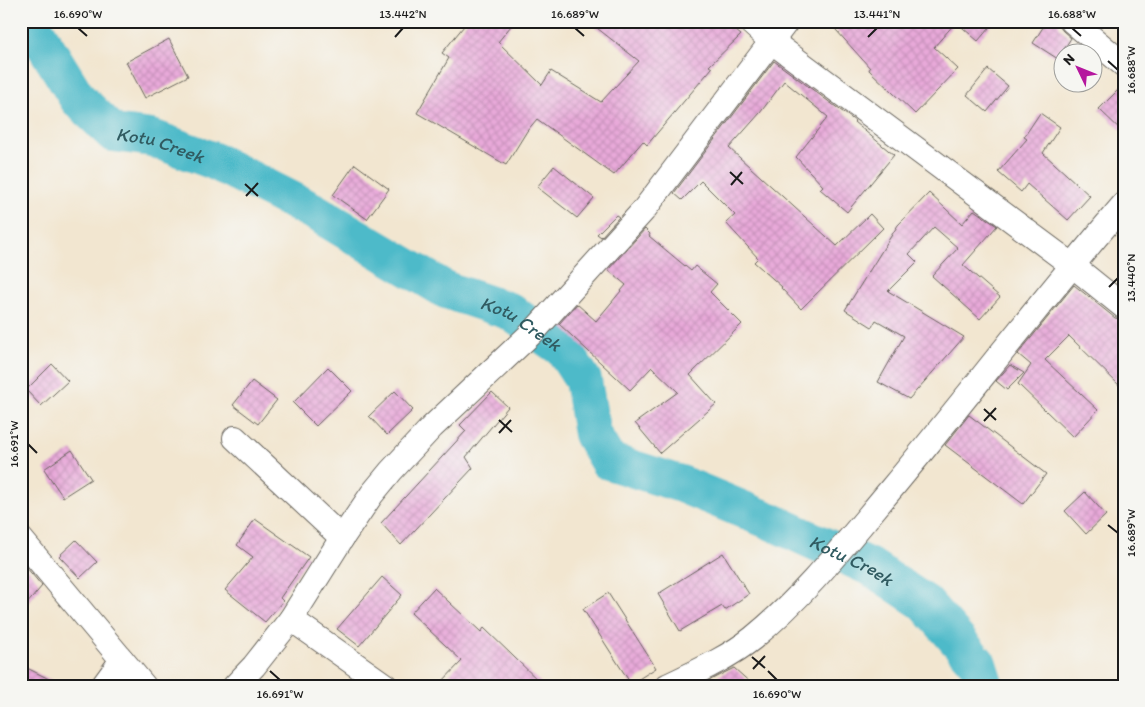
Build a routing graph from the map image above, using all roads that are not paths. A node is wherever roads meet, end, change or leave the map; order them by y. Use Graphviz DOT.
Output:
graph roads {
  1 [pos="750,21"];
  2 [pos="787,21"];
  3 [pos="1072,21"];
  4 [pos="772,40"];
  5 [pos="1124,65"];
  6 [pos="1124,204"];
  7 [pos="1072,265"];
  8 [pos="1124,307"];
  9 [pos="235,438"];
  10 [pos="342,538"];
  11 [pos="21,540"];
  12 [pos="292,619"];
  13 [pos="122,660"];
  14 [pos="103,686"];
  15 [pos="144,686"];
  16 [pos="235,686"];
  17 [pos="386,686"];
  18 [pos="667,686"];
  1 -- 4 [label="street"];
  2 -- 4 [label="street"];
  3 -- 5 [label="street"];
  4 -- 7 [label="street"];
  4 -- 10 [label="street"];
  6 -- 7 [label="street"];
  7 -- 8 [label="street"];
  7 -- 18 [label="street"];
  9 -- 10 [label="street"];
  10 -- 12 [label="street"];
  11 -- 13 [label="street"];
  12 -- 16 [label="street"];
  12 -- 17 [label="street"];
  13 -- 14 [label="street"];
  13 -- 15 [label="street"];
}
